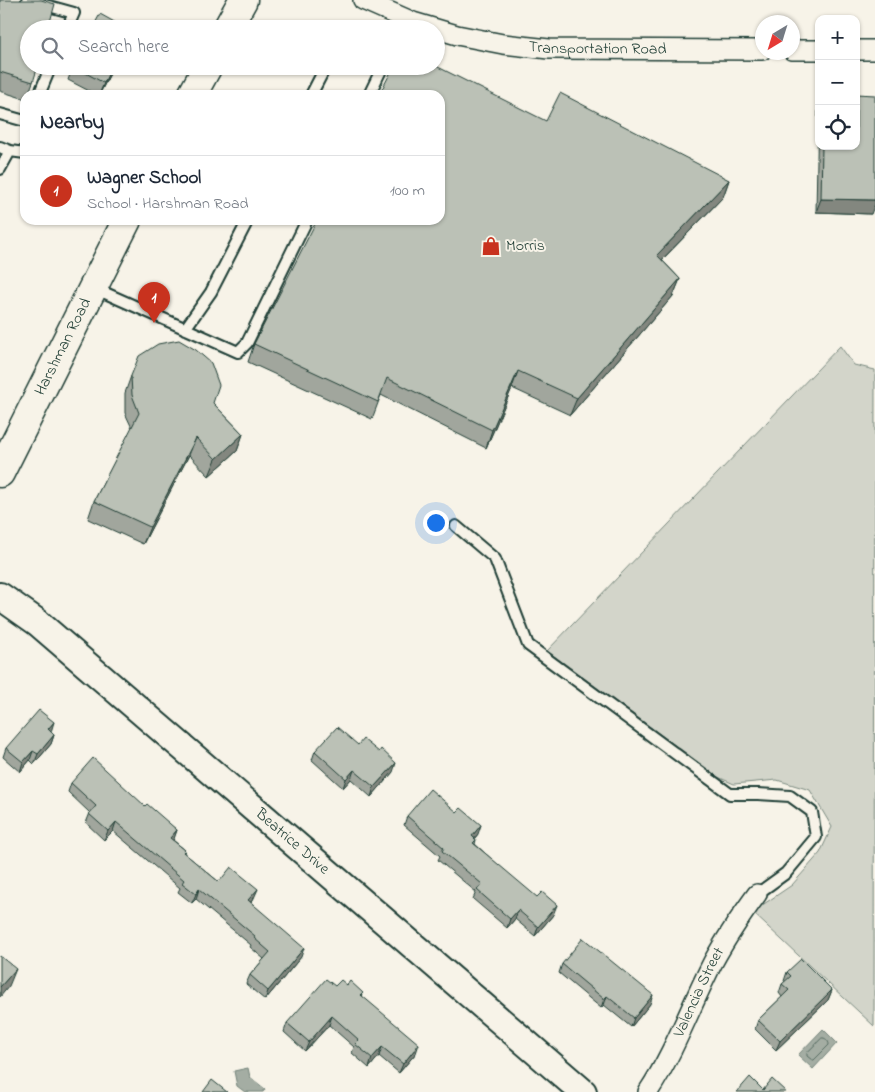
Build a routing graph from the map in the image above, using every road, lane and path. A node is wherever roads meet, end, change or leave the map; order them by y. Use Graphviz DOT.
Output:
graph roads {
  1 [pos="27,0"];
  2 [pos="243,0"];
  3 [pos="363,0"];
  4 [pos="71,20"];
  5 [pos="232,20"];
  6 [pos="397,20"];
  7 [pos="445,32"];
  8 [pos="755,50"];
  9 [pos="800,50"];
  10 [pos="815,50"];
  11 [pos="860,50"];
  12 [pos="875,50"];
  13 [pos="48,75"];
  14 [pos="203,75"];
  15 [pos="321,75"];
  16 [pos="379,75"];
  17 [pos="41,90"];
  18 [pos="195,90"];
  19 [pos="314,90"];
  20 [pos="371,90"];
  21 [pos="0,114"];
  22 [pos="20,120"];
  23 [pos="5,149"];
  24 [pos="20,152"];
  25 [pos="0,169"];
  26 [pos="126,225"];
  27 [pos="245,225"];
  28 [pos="305,225"];
  29 [pos="94,288"];
  30 [pos="185,329"];
  31 [pos="0,473"];
  32 [pos="456,526"];
  33 [pos="0,596"];
  34 [pos="757,894"];
  35 [pos="583,1092"];
  36 [pos="648,1092"];
  1 -- 4 [label="lane"];
  2 -- 5 [label="main road"];
  3 -- 6 [label="street, Transportation Road"];
  7 -- 8 [label="street, Transportation Road"];
  9 -- 10 [label="street"];
  11 -- 12 [label="street"];
  13 -- 17 [label="lane"];
  14 -- 18 [label="main road"];
  15 -- 19 [label="lane"];
  16 -- 20 [label="lane"];
  21 -- 22 [label="lane"];
  23 -- 24 [label="lane"];
  23 -- 25 [label="lane"];
  26 -- 29 [label="main road, Harshman Road"];
  27 -- 30 [label="lane"];
  28 -- 30 [label="lane"];
  29 -- 30 [label="lane"];
  29 -- 31 [label="main road, Harshman Road"];
  32 -- 34 [label="lane"];
  33 -- 35 [label="street, Beatrice Drive"];
  34 -- 36 [label="street, Valencia Street"];
}
